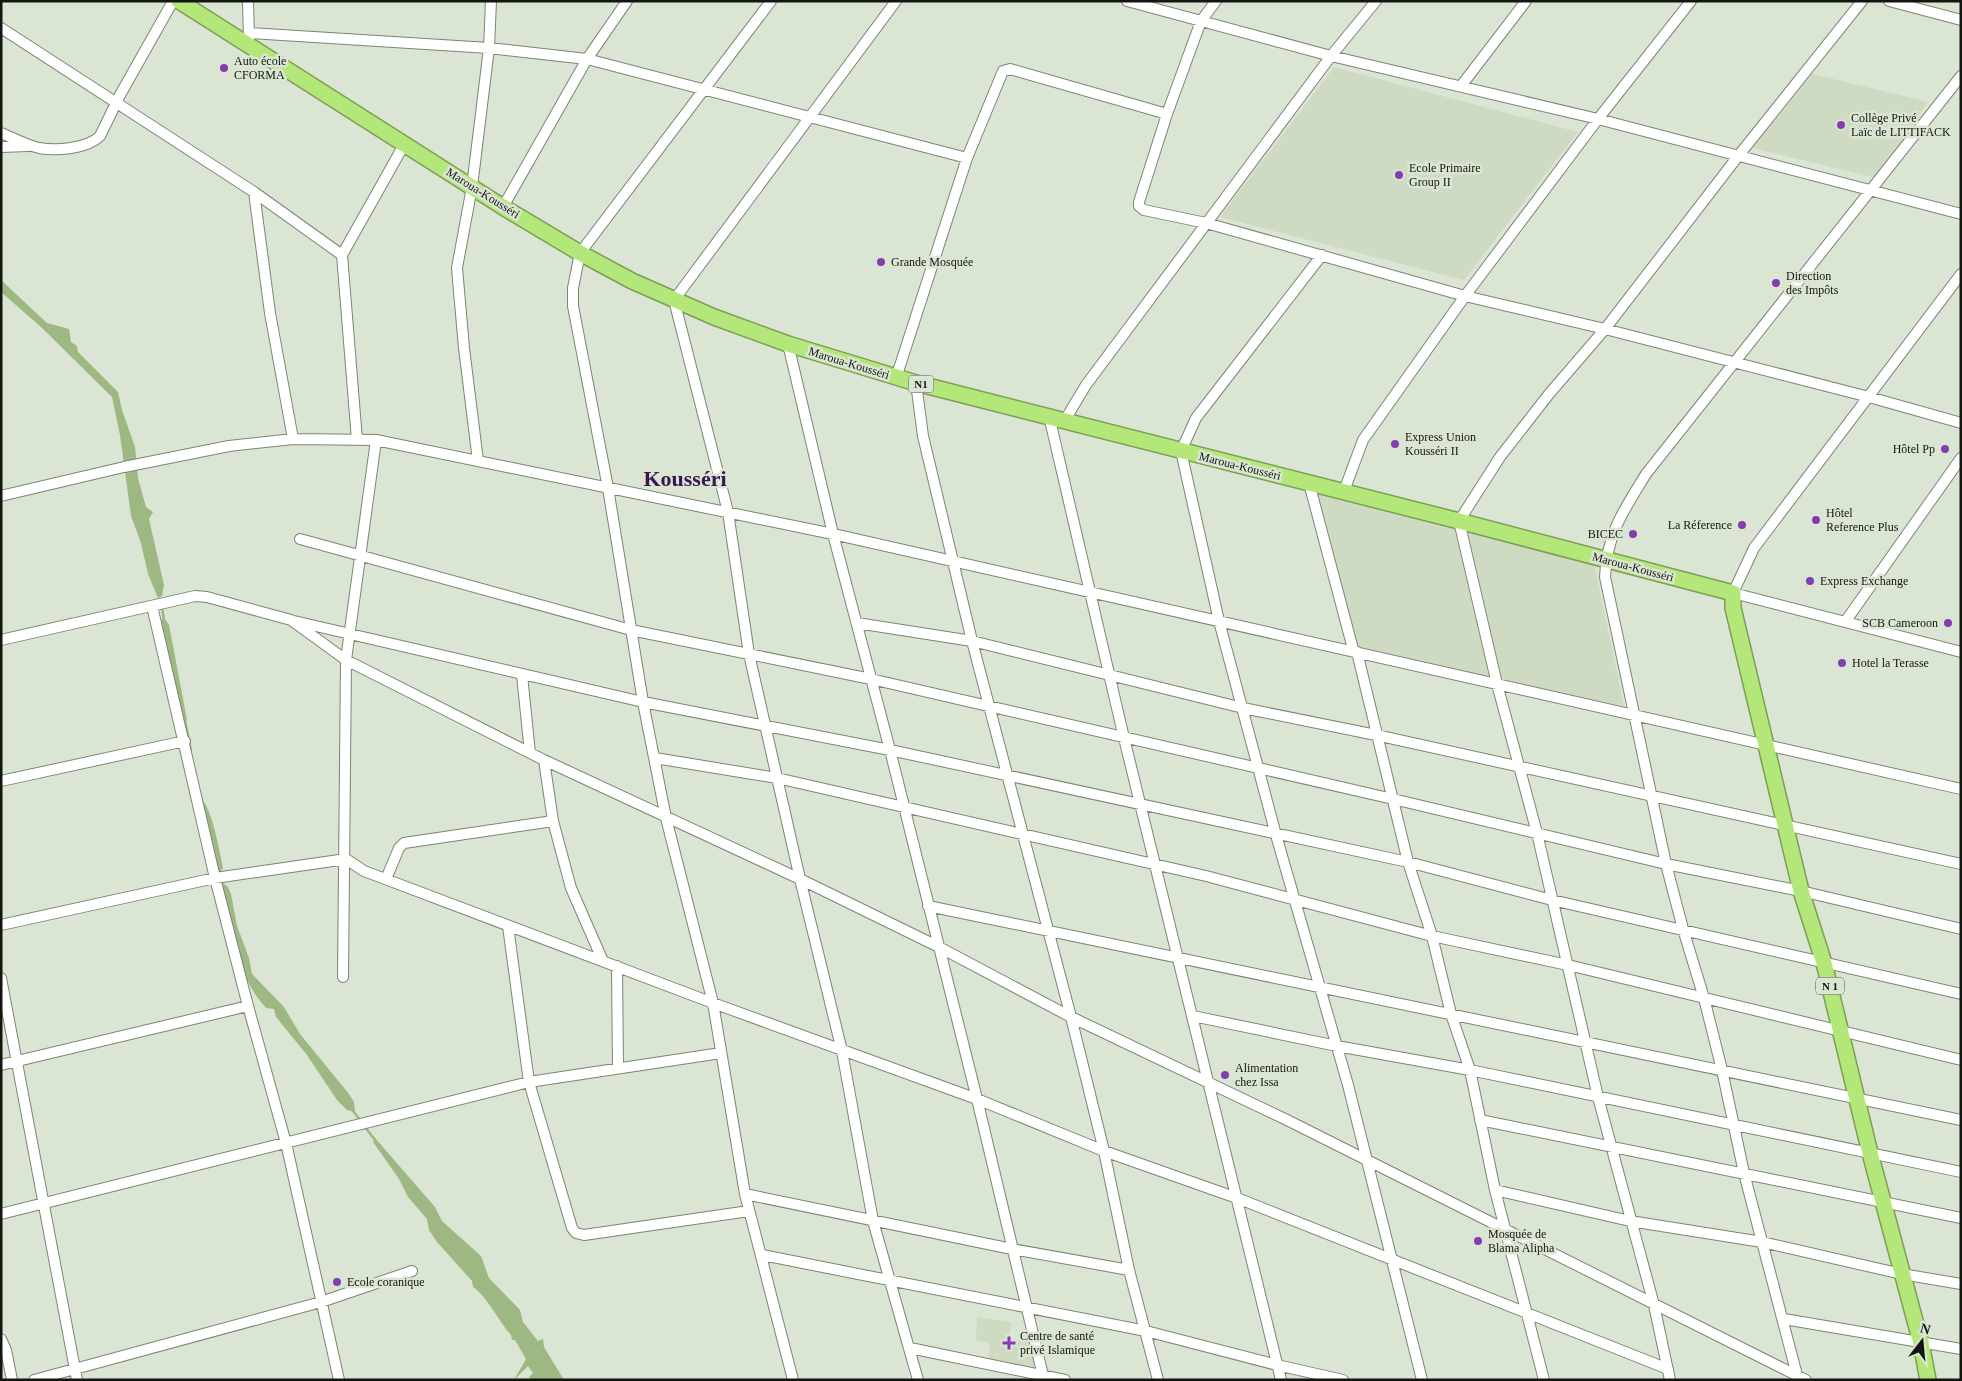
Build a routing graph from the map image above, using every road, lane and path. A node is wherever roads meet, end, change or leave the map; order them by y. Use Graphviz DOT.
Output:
graph roads {
  1 [pos="173,1"];
  2 [pos="179,1"];
  3 [pos="248,1"];
  4 [pos="491,1"];
  5 [pos="627,1"];
  6 [pos="771,1"];
  7 [pos="896,1"];
  8 [pos="1127,1"];
  9 [pos="1216,1"];
  10 [pos="1376,1"];
  11 [pos="1526,1"];
  12 [pos="1691,1"];
  13 [pos="1862,1"];
  14 [pos="1888,1"];
  15 [pos="1961,20"];
  16 [pos="1201,21"];
  17 [pos="1,28"];
  18 [pos="250,40"];
  19 [pos="489,48"];
  20 [pos="1331,56"];
  21 [pos="587,59"];
  22 [pos="1961,76"];
  23 [pos="1461,86"];
  24 [pos="704,89"];
  25 [pos="117,104"];
  26 [pos="1167,114"];
  27 [pos="812,116"];
  28 [pos="1598,119"];
  29 [pos="1,133"];
  30 [pos="405,144"];
  31 [pos="1,147"];
  32 [pos="39,148"];
  33 [pos="1739,155"];
  34 [pos="967,158"];
  35 [pos="472,187"];
  36 [pos="1870,191"];
  37 [pos="254,192"];
  38 [pos="503,207"];
  39 [pos="1961,214"];
  40 [pos="1206,224"];
  41 [pos="580,253"];
  42 [pos="342,255"];
  43 [pos="1322,255"];
  44 [pos="1961,274"];
  45 [pos="1464,296"];
  46 [pos="674,300"];
  47 [pos="1605,329"];
  48 [pos="788,344"];
  49 [pos="1735,362"];
  50 [pos="896,378"];
  51 [pos="916,383"];
  52 [pos="1869,397"];
  53 [pos="1049,416"];
  54 [pos="1065,420"];
  55 [pos="1961,423"];
  56 [pos="293,439"];
  57 [pos="357,440"];
  58 [pos="376,440"];
  59 [pos="1181,452"];
  60 [pos="1961,458"];
  61 [pos="478,461"];
  62 [pos="1309,482"];
  63 [pos="608,488"];
  64 [pos="1344,491"];
  65 [pos="1,496"];
  66 [pos="728,512"];
  67 [pos="1460,521"];
  68 [pos="833,534"];
  69 [pos="300,539"];
  70 [pos="359,555"];
  71 [pos="1606,560"];
  72 [pos="953,561"];
  73 [pos="1089,592"];
  74 [pos="1733,593"];
  75 [pos="154,606"];
  76 [pos="291,620"];
  77 [pos="1219,621"];
  78 [pos="1845,622"];
  79 [pos="857,623"];
  80 [pos="631,630"];
  81 [pos="349,634"];
  82 [pos="1,640"];
  83 [pos="972,641"];
  84 [pos="1357,652"];
  85 [pos="1961,652"];
  86 [pos="749,654"];
  87 [pos="346,660"];
  88 [pos="1108,674"];
  89 [pos="522,675"];
  90 [pos="871,679"];
  91 [pos="1497,684"];
  92 [pos="643,702"];
  93 [pos="990,706"];
  94 [pos="1244,708"];
  95 [pos="1634,715"];
  96 [pos="766,725"];
  97 [pos="1376,734"];
  98 [pos="1124,738"];
  99 [pos="185,741"];
  100 [pos="1766,745"];
  101 [pos="890,750"];
  102 [pos="530,753"];
  103 [pos="655,758"];
  104 [pos="544,760"];
  105 [pos="1520,766"];
  106 [pos="1258,769"];
  107 [pos="1008,776"];
  108 [pos="777,778"];
  109 [pos="1,781"];
  110 [pos="1961,789"];
  111 [pos="1652,797"];
  112 [pos="1393,799"];
  113 [pos="1142,806"];
  114 [pos="904,807"];
  115 [pos="666,818"];
  116 [pos="553,821"];
  117 [pos="1785,826"];
  118 [pos="1537,833"];
  119 [pos="1023,835"];
  120 [pos="1276,835"];
  121 [pos="346,859"];
  122 [pos="1408,862"];
  123 [pos="1666,864"];
  124 [pos="1961,864"];
  125 [pos="1155,865"];
  126 [pos="216,878"];
  127 [pos="386,879"];
  128 [pos="800,879"];
  129 [pos="1801,891"];
  130 [pos="1552,900"];
  131 [pos="1296,901"];
  132 [pos="928,906"];
  133 [pos="1,925"];
  134 [pos="508,926"];
  135 [pos="1961,928"];
  136 [pos="1682,929"];
  137 [pos="1048,931"];
  138 [pos="1432,936"];
  139 [pos="937,946"];
  140 [pos="1177,957"];
  141 [pos="602,959"];
  142 [pos="1824,963"];
  143 [pos="1568,965"];
  144 [pos="617,966"];
  145 [pos="343,977"];
  146 [pos="1,978"];
  147 [pos="1321,987"];
  148 [pos="1961,994"];
  149 [pos="1704,998"];
  150 [pos="713,1003"];
  151 [pos="248,1006"];
  152 [pos="1451,1014"];
  153 [pos="1193,1016"];
  154 [pos="1070,1017"];
  155 [pos="1842,1032"];
  156 [pos="1585,1041"];
  157 [pos="1337,1046"];
  158 [pos="842,1050"];
  159 [pos="721,1053"];
  160 [pos="1961,1060"];
  161 [pos="17,1061"];
  162 [pos="1,1065"];
  163 [pos="618,1068"];
  164 [pos="1470,1070"];
  165 [pos="1722,1070"];
  166 [pos="529,1082"];
  167 [pos="1210,1085"];
  168 [pos="1598,1098"];
  169 [pos="1857,1098"];
  170 [pos="977,1099"];
  171 [pos="1480,1120"];
  172 [pos="1961,1120"];
  173 [pos="1734,1124"];
  174 [pos="286,1143"];
  175 [pos="1613,1148"];
  176 [pos="1104,1151"];
  177 [pos="1870,1152"];
  178 [pos="1365,1158"];
  179 [pos="1961,1172"];
  180 [pos="1744,1173"];
  181 [pos="1495,1190"];
  182 [pos="745,1194"];
  183 [pos="1237,1198"];
  184 [pos="1883,1202"];
  185 [pos="42,1204"];
  186 [pos="749,1211"];
  187 [pos="1,1214"];
  188 [pos="1961,1218"];
  189 [pos="873,1221"];
  190 [pos="1630,1221"];
  191 [pos="1505,1228"];
  192 [pos="1762,1242"];
  193 [pos="1012,1248"];
  194 [pos="762,1255"];
  195 [pos="1392,1261"];
  196 [pos="1129,1270"];
  197 [pos="412,1271"];
  198 [pos="1902,1274"];
  199 [pos="888,1279"];
  200 [pos="1961,1284"];
  201 [pos="321,1302"];
  202 [pos="1654,1305"];
  203 [pos="1026,1307"];
  204 [pos="1528,1314"];
  205 [pos="1784,1319"];
  206 [pos="1146,1331"];
  207 [pos="1,1338"];
  208 [pos="1921,1343"];
  209 [pos="910,1348"];
  210 [pos="1961,1349"];
  211 [pos="1278,1365"];
  212 [pos="75,1369"];
  213 [pos="1668,1369"];
  214 [pos="1043,1377"];
  215 [pos="1800,1378"];
  216 [pos="12,1380"];
  217 [pos="34,1380"];
  218 [pos="77,1380"];
  219 [pos="339,1380"];
  220 [pos="793,1380"];
  221 [pos="918,1380"];
  222 [pos="1065,1380"];
  223 [pos="1158,1380"];
  224 [pos="1281,1380"];
  225 [pos="1344,1380"];
  226 [pos="1422,1380"];
  227 [pos="1544,1380"];
  228 [pos="1670,1380"];
  229 [pos="1928,1380"];
  1 -- 25 [label="street"];
  2 -- 18 [label="highway, Maroua-Kousséri / N1"];
  3 -- 18 [label="street"];
  4 -- 19 [label="street"];
  5 -- 21 [label="street"];
  6 -- 24 [label="street"];
  7 -- 27 [label="street"];
  8 -- 16 [label="street"];
  9 -- 16 [label="street"];
  10 -- 20 [label="street"];
  11 -- 23 [label="street"];
  12 -- 28 [label="street"];
  13 -- 33 [label="street"];
  14 -- 15 [label="street"];
  16 -- 20 [label="street"];
  16 -- 26 [label="street"];
  17 -- 25 [label="street"];
  18 -- 19 [label="street"];
  18 -- 30 [label="highway, Maroua-Kousséri / N1"];
  19 -- 21 [label="street"];
  19 -- 35 [label="street"];
  20 -- 23 [label="street"];
  20 -- 40 [label="street"];
  21 -- 24 [label="street"];
  21 -- 38 [label="street"];
  22 -- 36 [label="street"];
  23 -- 28 [label="street"];
  24 -- 27 [label="street"];
  24 -- 41 [label="street"];
  25 -- 32 [label="street"];
  25 -- 37 [label="street"];
  26 -- 34 [label="street"];
  26 -- 40 [label="street"];
  27 -- 34 [label="street"];
  27 -- 46 [label="street"];
  28 -- 33 [label="street"];
  28 -- 45 [label="street"];
  29 -- 32 [label="street"];
  30 -- 35 [label="highway, Maroua-Kousséri / N1"];
  30 -- 42 [label="street"];
  31 -- 32 [label="street"];
  33 -- 36 [label="street"];
  33 -- 47 [label="street"];
  34 -- 50 [label="street"];
  35 -- 38 [label="highway, Maroua-Kousséri / N1"];
  35 -- 61 [label="street"];
  36 -- 39 [label="street"];
  36 -- 49 [label="street"];
  37 -- 42 [label="street"];
  37 -- 56 [label="street"];
  38 -- 41 [label="highway, Maroua-Kousséri / N1"];
  40 -- 43 [label="street"];
  40 -- 54 [label="street"];
  41 -- 46 [label="highway, Maroua-Kousséri / N1"];
  41 -- 63 [label="street"];
  42 -- 57 [label="street"];
  43 -- 45 [label="street"];
  43 -- 59 [label="street"];
  44 -- 52 [label="street"];
  45 -- 47 [label="street"];
  45 -- 64 [label="street"];
  46 -- 48 [label="highway, Maroua-Kousséri / N1"];
  46 -- 66 [label="street"];
  47 -- 49 [label="street"];
  47 -- 67 [label="street"];
  48 -- 50 [label="highway, Maroua-Kousséri / N1"];
  48 -- 68 [label="street"];
  49 -- 52 [label="street"];
  49 -- 71 [label="street"];
  50 -- 51 [label="highway, Maroua-Kousséri / N1"];
  51 -- 53 [label="highway, Maroua-Kousséri / N1"];
  51 -- 72 [label="street"];
  52 -- 55 [label="street"];
  52 -- 74 [label="street"];
  53 -- 54 [label="highway, Maroua-Kousséri / N1"];
  53 -- 73 [label="street"];
  54 -- 59 [label="highway, Maroua-Kousséri / N1"];
  56 -- 57 [label="street"];
  56 -- 65 [label="street"];
  57 -- 58 [label="street"];
  58 -- 61 [label="street"];
  58 -- 70 [label="street"];
  59 -- 62 [label="highway, Maroua-Kousséri / N1"];
  59 -- 77 [label="street"];
  60 -- 78 [label="street"];
  61 -- 63 [label="street"];
  62 -- 64 [label="highway, Maroua-Kousséri / N1"];
  62 -- 84 [label="street"];
  63 -- 66 [label="street"];
  63 -- 80 [label="street"];
  64 -- 67 [label="highway, Maroua-Kousséri / N1"];
  66 -- 68 [label="street"];
  66 -- 86 [label="street"];
  67 -- 71 [label="highway, Maroua-Kousséri / N1"];
  67 -- 91 [label="street"];
  68 -- 72 [label="street"];
  68 -- 79 [label="street"];
  69 -- 70 [label="street"];
  70 -- 80 [label="street"];
  70 -- 81 [label="street"];
  71 -- 74 [label="highway, Maroua-Kousséri / N1"];
  71 -- 95 [label="street"];
  72 -- 73 [label="street"];
  72 -- 83 [label="street"];
  73 -- 77 [label="street"];
  73 -- 88 [label="street"];
  74 -- 78 [label="street"];
  74 -- 100 [label="highway, N 1"];
  75 -- 76 [label="street"];
  75 -- 82 [label="street"];
  75 -- 99 [label="street"];
  76 -- 81 [label="street"];
  76 -- 87 [label="street"];
  77 -- 84 [label="street"];
  77 -- 94 [label="street"];
  78 -- 85 [label="street"];
  79 -- 83 [label="street"];
  79 -- 90 [label="street"];
  80 -- 86 [label="street"];
  80 -- 92 [label="street"];
  81 -- 87 [label="street"];
  81 -- 89 [label="street"];
  83 -- 88 [label="street"];
  83 -- 93 [label="street"];
  84 -- 91 [label="street"];
  84 -- 97 [label="street"];
  86 -- 90 [label="street"];
  86 -- 96 [label="street"];
  87 -- 102 [label="street"];
  87 -- 121 [label="street"];
  88 -- 94 [label="street"];
  88 -- 98 [label="street"];
  89 -- 92 [label="street"];
  89 -- 102 [label="street"];
  90 -- 93 [label="street"];
  90 -- 101 [label="street"];
  91 -- 95 [label="street"];
  91 -- 105 [label="street"];
  92 -- 96 [label="street"];
  92 -- 103 [label="street"];
  93 -- 98 [label="street"];
  93 -- 107 [label="street"];
  94 -- 97 [label="street"];
  94 -- 106 [label="street"];
  95 -- 100 [label="street"];
  95 -- 111 [label="street"];
  96 -- 101 [label="street"];
  96 -- 108 [label="street"];
  97 -- 105 [label="street"];
  97 -- 112 [label="street"];
  98 -- 106 [label="street"];
  98 -- 113 [label="street"];
  99 -- 109 [label="street"];
  99 -- 126 [label="street"];
  100 -- 110 [label="street"];
  100 -- 117 [label="highway, N 1"];
  101 -- 107 [label="street"];
  101 -- 114 [label="street"];
  102 -- 104 [label="street"];
  103 -- 108 [label="street"];
  103 -- 115 [label="street"];
  104 -- 115 [label="street"];
  104 -- 116 [label="street"];
  105 -- 111 [label="street"];
  105 -- 118 [label="street"];
  106 -- 112 [label="street"];
  106 -- 120 [label="street"];
  107 -- 113 [label="street"];
  107 -- 119 [label="street"];
  108 -- 114 [label="street"];
  108 -- 128 [label="street"];
  111 -- 117 [label="street"];
  111 -- 123 [label="street"];
  112 -- 118 [label="street"];
  112 -- 122 [label="street"];
  113 -- 120 [label="street"];
  113 -- 125 [label="street"];
  114 -- 119 [label="street"];
  114 -- 132 [label="street"];
  115 -- 128 [label="street"];
  115 -- 150 [label="street"];
  116 -- 127 [label="street"];
  116 -- 141 [label="street"];
  117 -- 124 [label="street"];
  117 -- 129 [label="highway, N 1"];
  118 -- 123 [label="street"];
  118 -- 130 [label="street"];
  119 -- 125 [label="street"];
  119 -- 137 [label="street"];
  120 -- 122 [label="street"];
  120 -- 131 [label="street"];
  121 -- 126 [label="street"];
  121 -- 127 [label="street"];
  121 -- 145 [label="street"];
  122 -- 130 [label="street"];
  122 -- 138 [label="street"];
  123 -- 129 [label="street"];
  123 -- 136 [label="street"];
  125 -- 131 [label="street"];
  125 -- 140 [label="street"];
  126 -- 133 [label="street"];
  126 -- 151 [label="street"];
  127 -- 134 [label="street"];
  128 -- 139 [label="street"];
  128 -- 158 [label="street"];
  129 -- 135 [label="street"];
  129 -- 142 [label="highway, N 1"];
  130 -- 136 [label="street"];
  130 -- 143 [label="street"];
  131 -- 138 [label="street"];
  131 -- 147 [label="street"];
  132 -- 137 [label="street"];
  132 -- 139 [label="street"];
  134 -- 141 [label="street"];
  134 -- 166 [label="street"];
  136 -- 142 [label="street"];
  136 -- 149 [label="street"];
  137 -- 140 [label="street"];
  137 -- 154 [label="street"];
  138 -- 143 [label="street"];
  138 -- 152 [label="street"];
  139 -- 154 [label="street"];
  139 -- 170 [label="street"];
  140 -- 147 [label="street"];
  140 -- 153 [label="street"];
  141 -- 144 [label="street"];
  142 -- 148 [label="street"];
  142 -- 155 [label="highway, N 1"];
  143 -- 149 [label="street"];
  143 -- 156 [label="street"];
  144 -- 150 [label="street"];
  144 -- 163 [label="street"];
  146 -- 161 [label="street"];
  147 -- 152 [label="street"];
  147 -- 157 [label="street"];
  149 -- 155 [label="street"];
  149 -- 165 [label="street"];
  150 -- 158 [label="street"];
  150 -- 159 [label="street"];
  151 -- 161 [label="street"];
  151 -- 174 [label="street"];
  152 -- 156 [label="street"];
  152 -- 164 [label="street"];
  153 -- 157 [label="street"];
  153 -- 167 [label="street"];
  154 -- 167 [label="street"];
  154 -- 176 [label="street"];
  155 -- 160 [label="street"];
  155 -- 169 [label="highway, N 1"];
  156 -- 165 [label="street"];
  156 -- 168 [label="street"];
  157 -- 164 [label="street"];
  157 -- 178 [label="street"];
  158 -- 170 [label="street"];
  158 -- 189 [label="street"];
  159 -- 163 [label="street"];
  159 -- 182 [label="street"];
  161 -- 162 [label="street"];
  161 -- 185 [label="street"];
  163 -- 166 [label="street"];
  164 -- 168 [label="street"];
  164 -- 171 [label="street"];
  165 -- 169 [label="street"];
  165 -- 173 [label="street"];
  166 -- 174 [label="street"];
  166 -- 186 [label="street"];
  167 -- 178 [label="street"];
  167 -- 183 [label="street"];
  168 -- 173 [label="street"];
  168 -- 175 [label="street"];
  169 -- 172 [label="street"];
  169 -- 177 [label="highway, N 1"];
  170 -- 176 [label="street"];
  170 -- 193 [label="street"];
  171 -- 175 [label="street"];
  171 -- 181 [label="street"];
  173 -- 177 [label="street"];
  173 -- 180 [label="street"];
  174 -- 185 [label="street"];
  174 -- 201 [label="street"];
  175 -- 180 [label="street"];
  175 -- 190 [label="street"];
  176 -- 183 [label="street"];
  176 -- 196 [label="street"];
  177 -- 179 [label="street"];
  177 -- 184 [label="highway, N 1"];
  178 -- 191 [label="street"];
  178 -- 195 [label="street"];
  180 -- 184 [label="street"];
  180 -- 192 [label="street"];
  181 -- 190 [label="street"];
  181 -- 191 [label="street"];
  182 -- 186 [label="street"];
  182 -- 189 [label="street"];
  183 -- 195 [label="street"];
  183 -- 211 [label="street"];
  184 -- 188 [label="street"];
  184 -- 198 [label="highway, N 1"];
  185 -- 187 [label="street"];
  185 -- 212 [label="street"];
  186 -- 194 [label="street"];
  189 -- 193 [label="street"];
  189 -- 199 [label="street"];
  190 -- 192 [label="street"];
  190 -- 202 [label="street"];
  191 -- 202 [label="street"];
  191 -- 204 [label="street"];
  192 -- 198 [label="street"];
  192 -- 205 [label="street"];
  193 -- 196 [label="street"];
  193 -- 203 [label="street"];
  194 -- 199 [label="street"];
  194 -- 220 [label="street"];
  195 -- 204 [label="street"];
  195 -- 226 [label="street"];
  196 -- 206 [label="street"];
  197 -- 201 [label="street"];
  198 -- 200 [label="street"];
  198 -- 208 [label="highway, N 1"];
  199 -- 203 [label="street"];
  199 -- 209 [label="street"];
  201 -- 212 [label="street"];
  201 -- 219 [label="street"];
  202 -- 213 [label="street"];
  202 -- 215 [label="street"];
  203 -- 206 [label="street"];
  203 -- 214 [label="street"];
  204 -- 213 [label="street"];
  204 -- 227 [label="street"];
  205 -- 208 [label="street"];
  205 -- 215 [label="street"];
  206 -- 211 [label="street"];
  206 -- 223 [label="street"];
  207 -- 216 [label="street"];
  208 -- 210 [label="street"];
  208 -- 229 [label="highway, N 1"];
  209 -- 214 [label="street"];
  209 -- 221 [label="street"];
  211 -- 224 [label="street"];
  211 -- 225 [label="street"];
  212 -- 217 [label="street"];
  212 -- 218 [label="street"];
  213 -- 228 [label="street"];
  214 -- 222 [label="street"];
}
